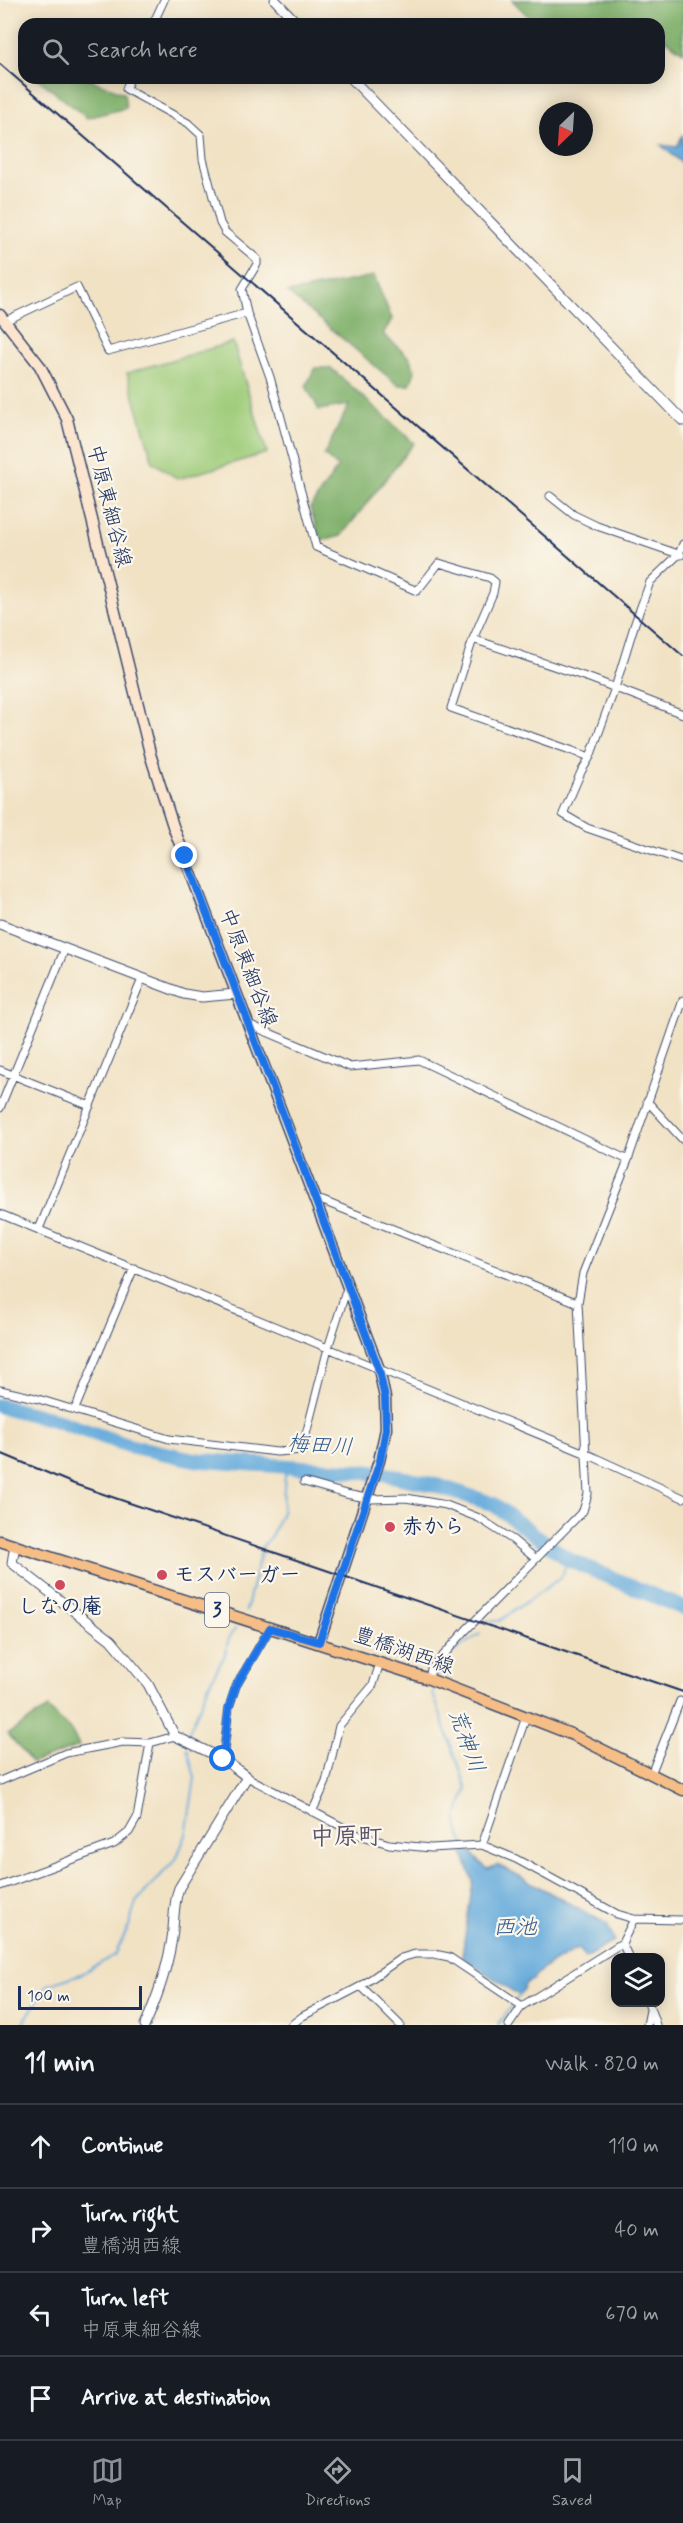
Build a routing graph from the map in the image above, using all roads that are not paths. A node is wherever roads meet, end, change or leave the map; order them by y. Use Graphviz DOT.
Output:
graph roads {
  1 [pos="164,0"];
  2 [pos="274,0"];
  3 [pos="156,18"];
  4 [pos="292,18"];
  5 [pos="128,84"];
  6 [pos="357,84"];
  7 [pos="247,313"];
  8 [pos="2,318"];
  9 [pos="683,421"];
  10 [pos="550,496"];
  11 [pos="683,544"];
  12 [pos="681,555"];
  13 [pos="473,639"];
  14 [pos="615,688"];
  15 [pos="683,714"];
  16 [pos="590,757"];
  17 [pos="683,861"];
  18 [pos="0,924"];
  19 [pos="64,951"];
  20 [pos="142,979"];
  21 [pos="236,994"];
  22 [pos="682,1004"];
  23 [pos="248,1024"];
  24 [pos="0,1070"];
  25 [pos="12,1076"];
  26 [pos="647,1101"];
  27 [pos="90,1106"];
  28 [pos="0,1108"];
  29 [pos="683,1140"];
  30 [pos="628,1160"];
  31 [pos="316,1200"];
  32 [pos="0,1214"];
  33 [pos="39,1229"];
  34 [pos="134,1268"];
  35 [pos="348,1286"];
  36 [pos="578,1304"];
  37 [pos="328,1348"];
  38 [pos="379,1370"];
  39 [pos="0,1390"];
  40 [pos="75,1409"];
  41 [pos="587,1454"];
  42 [pos="304,1482"];
  43 [pos="367,1496"];
  44 [pos="683,1498"];
  45 [pos="0,1540"];
  46 [pos="15,1545"];
  47 [pos="537,1557"];
  48 [pos="270,1628"];
  49 [pos="319,1642"];
  50 [pos="380,1663"];
  51 [pos="435,1681"];
  52 [pos="680,1701"];
  53 [pos="526,1717"];
  54 [pos="175,1736"];
  55 [pos="150,1743"];
  56 [pos="223,1759"];
  57 [pos="651,1774"];
  58 [pos="247,1777"];
  59 [pos="0,1781"];
  60 [pos="683,1790"];
  61 [pos="312,1812"];
  62 [pos="482,1845"];
  63 [pos="0,1886"];
  64 [pos="634,1919"];
  65 [pos="683,1920"];
  66 [pos="622,1943"];
  67 [pos="627,1953"];
  68 [pos="362,1986"];
  69 [pos="521,2005"];
  70 [pos="649,2007"];
  71 [pos="649,2007"];
  72 [pos="145,2025"];
  73 [pos="291,2025"];
  74 [pos="400,2025"];
  75 [pos="509,2025"];
  76 [pos="647,2025"];
  77 [pos="657,2025"];
  1 -- 3 [label="street"];
  2 -- 4 [label="street"];
  5 -- 7 [label="street"];
  6 -- 9 [label="street"];
  7 -- 8 [label="street"];
  7 -- 13 [label="street"];
  8 -- 21 [label="main road, 中原東細谷線"];
  10 -- 12 [label="street"];
  11 -- 12 [label="street"];
  12 -- 14 [label="street"];
  13 -- 14 [label="street"];
  13 -- 16 [label="street"];
  14 -- 15 [label="street"];
  14 -- 16 [label="street"];
  16 -- 17 [label="street"];
  18 -- 19 [label="street"];
  19 -- 20 [label="street"];
  19 -- 25 [label="street"];
  20 -- 21 [label="street"];
  20 -- 27 [label="street"];
  21 -- 23 [label="main road, 中原東細谷線"];
  22 -- 26 [label="street"];
  23 -- 30 [label="street"];
  23 -- 31 [label="main road, 中原東細谷線"];
  24 -- 25 [label="street"];
  25 -- 27 [label="street"];
  25 -- 28 [label="street"];
  26 -- 29 [label="street"];
  26 -- 30 [label="street"];
  27 -- 33 [label="street"];
  30 -- 36 [label="street"];
  31 -- 35 [label="main road, 中原東細谷線"];
  31 -- 36 [label="street"];
  32 -- 33 [label="street"];
  33 -- 34 [label="street"];
  34 -- 37 [label="street"];
  34 -- 40 [label="street"];
  35 -- 37 [label="street"];
  35 -- 38 [label="main road, 中原東細谷線"];
  36 -- 41 [label="street"];
  37 -- 38 [label="street"];
  37 -- 40 [label="street"];
  38 -- 41 [label="street"];
  38 -- 43 [label="main road, 中原東細谷線"];
  39 -- 40 [label="street"];
  41 -- 44 [label="street"];
  41 -- 47 [label="street"];
  42 -- 43 [label="street"];
  43 -- 47 [label="street"];
  43 -- 49 [label="main road, 中原東細谷線"];
  45 -- 46 [label="main road, 豊橋湖西線 / 3"];
  46 -- 48 [label="main road, 豊橋湖西線 / 3"];
  46 -- 54 [label="street"];
  47 -- 51 [label="street"];
  48 -- 49 [label="main road, 豊橋湖西線 / 3"];
  48 -- 56 [label="street"];
  49 -- 50 [label="main road, 豊橋湖西線 / 3"];
  50 -- 51 [label="main road, 豊橋湖西線 / 3"];
  50 -- 61 [label="street"];
  51 -- 53 [label="main road, 豊橋湖西線 / 3"];
  52 -- 57 [label="street"];
  53 -- 57 [label="main road, 豊橋湖西線 / 3"];
  53 -- 62 [label="street"];
  54 -- 55 [label="street"];
  54 -- 56 [label="street"];
  55 -- 59 [label="street"];
  55 -- 63 [label="street"];
  56 -- 58 [label="street"];
  57 -- 60 [label="main road, 豊橋湖西線 / 3"];
  58 -- 61 [label="street"];
  58 -- 72 [label="street"];
  61 -- 62 [label="street"];
  62 -- 64 [label="street"];
  64 -- 65 [label="street"];
  64 -- 66 [label="street"];
  66 -- 67 [label="street"];
  66 -- 69 [label="street"];
  68 -- 69 [label="street"];
  68 -- 73 [label="street"];
  68 -- 74 [label="street"];
  69 -- 75 [label="street"];
  70 -- 76 [label="street"];
  71 -- 77 [label="street"];
}
